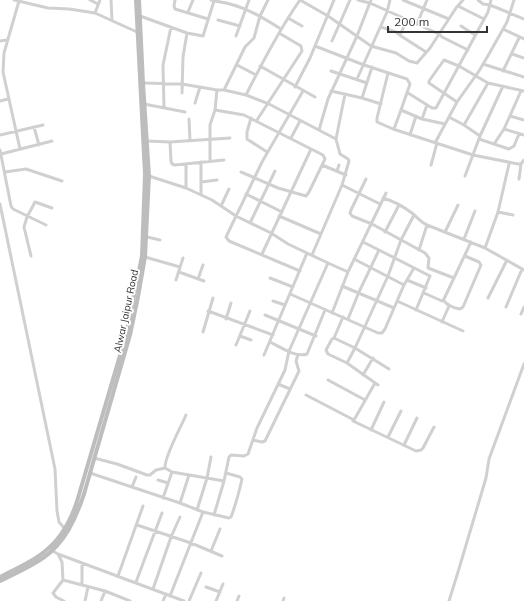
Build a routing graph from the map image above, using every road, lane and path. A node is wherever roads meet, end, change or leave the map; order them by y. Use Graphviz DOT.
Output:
graph roads {
  1 [pos="14,0"];
  2 [pos="90,0"];
  3 [pos="111,0"];
  4 [pos="136,0"];
  5 [pos="140,0"];
  6 [pos="174,0"];
  7 [pos="193,0"];
  8 [pos="213,0"];
  9 [pos="249,0"];
  10 [pos="268,0"];
  11 [pos="300,0"];
  12 [pos="334,0"];
  13 [pos="350,0"];
  14 [pos="358,0"];
  15 [pos="390,0"];
  16 [pos="403,0"];
  17 [pos="427,0"];
  18 [pos="457,0"];
  19 [pos="478,0"];
  20 [pos="491,0"];
  21 [pos="514,0"];
  22 [pos="19,1"];
  23 [pos="463,1"];
  24 [pos="99,2"];
  25 [pos="231,2"];
  26 [pos="370,2"];
  27 [pos="490,5"];
  28 [pos="458,6"];
  29 [pos="424,8"];
  30 [pos="245,9"];
  31 [pos="188,12"];
  32 [pos="387,12"];
  33 [pos="95,13"];
  34 [pos="510,13"];
  35 [pos="140,16"];
  36 [pos="260,16"];
  37 [pos="328,16"];
  38 [pos="288,18"];
  39 [pos="524,18"];
  40 [pos="208,19"];
  41 [pos="449,19"];
  42 [pos="484,19"];
  43 [pos="112,20"];
  44 [pos="218,20"];
  45 [pos="407,20"];
  46 [pos="417,24"];
  47 [pos="339,25"];
  48 [pos="240,26"];
  49 [pos="302,26"];
  50 [pos="461,26"];
  51 [pos="171,27"];
  52 [pos="381,27"];
  53 [pos="503,28"];
  54 [pos="282,29"];
  55 [pos="137,32"];
  56 [pos="187,33"];
  57 [pos="280,33"];
  58 [pos="439,34"];
  59 [pos="400,35"];
  60 [pos="475,35"];
  61 [pos="236,36"];
  62 [pos="357,36"];
  63 [pos="519,38"];
  64 [pos="7,40"];
  65 [pos="524,40"];
  66 [pos="0,41"];
  67 [pos="332,41"];
  68 [pos="315,46"];
  69 [pos="371,46"];
  70 [pos="468,50"];
  71 [pos="426,52"];
  72 [pos="512,54"];
  73 [pos="346,58"];
  74 [pos="524,58"];
  75 [pos="484,64"];
  76 [pos="237,65"];
  77 [pos="364,65"];
  78 [pos="260,66"];
  79 [pos="459,66"];
  80 [pos="372,67"];
  81 [pos="331,71"];
  82 [pos="503,71"];
  83 [pos="339,73"];
  84 [pos="388,73"];
  85 [pos="256,75"];
  86 [pos="476,75"];
  87 [pos="524,77"];
  88 [pos="357,79"];
  89 [pos="284,80"];
  90 [pos="143,83"];
  91 [pos="367,83"];
  92 [pos="488,83"];
  93 [pos="163,84"];
  94 [pos="182,84"];
  95 [pos="503,86"];
  96 [pos="200,87"];
  97 [pos="295,87"];
  98 [pos="217,90"];
  99 [pos="224,90"];
  100 [pos="303,91"];
  101 [pos="331,91"];
  102 [pos="523,91"];
  103 [pos="182,93"];
  104 [pos="408,93"];
  105 [pos="444,93"];
  106 [pos="345,94"];
  107 [pos="246,95"];
  108 [pos="315,97"];
  109 [pos="362,98"];
  110 [pos="8,99"];
  111 [pos="0,101"];
  112 [pos="457,102"];
  113 [pos="195,103"];
  114 [pos="144,104"];
  115 [pos="269,104"];
  116 [pos="381,104"];
  117 [pos="427,105"];
  118 [pos="164,108"];
  119 [pos="215,110"];
  120 [pos="401,110"];
  121 [pos="185,112"];
  122 [pos="289,114"];
  123 [pos="416,116"];
  124 [pos="510,116"];
  125 [pos="449,117"];
  126 [pos="251,118"];
  127 [pos="189,119"];
  128 [pos="422,119"];
  129 [pos="257,120"];
  130 [pos="300,120"];
  131 [pos="524,120"];
  132 [pos="444,124"];
  133 [pos="43,125"];
  134 [pos="464,125"];
  135 [pos="34,127"];
  136 [pos="394,129"];
  137 [pos="504,129"];
  138 [pos="319,130"];
  139 [pos="16,131"];
  140 [pos="278,132"];
  141 [pos="519,134"];
  142 [pos="0,135"];
  143 [pos="410,135"];
  144 [pos="524,136"];
  145 [pos="230,138"];
  146 [pos="291,138"];
  147 [pos="479,138"];
  148 [pos="210,139"];
  149 [pos="336,139"];
  150 [pos="52,141"];
  151 [pos="146,141"];
  152 [pos="190,141"];
  153 [pos="170,142"];
  154 [pos="436,143"];
  155 [pos="494,144"];
  156 [pos="39,145"];
  157 [pos="20,149"];
  158 [pos="311,149"];
  159 [pos="0,152"];
  160 [pos="268,152"];
  161 [pos="472,155"];
  162 [pos="224,160"];
  163 [pos="524,160"];
  164 [pos="210,161"];
  165 [pos="201,162"];
  166 [pos="186,164"];
  167 [pos="509,164"];
  168 [pos="521,164"];
  169 [pos="322,165"];
  170 [pos="339,165"];
  171 [pos="431,165"];
  172 [pos="275,171"];
  173 [pos="337,171"];
  174 [pos="4,172"];
  175 [pos="241,172"];
  176 [pos="346,175"];
  177 [pos="149,176"];
  178 [pos="465,176"];
  179 [pos="6,178"];
  180 [pos="254,178"];
  181 [pos="0,179"];
  182 [pos="366,179"];
  183 [pos="519,179"];
  184 [pos="217,180"];
  185 [pos="62,181"];
  186 [pos="201,182"];
  187 [pos="269,184"];
  188 [pos="342,185"];
  189 [pos="186,188"];
  190 [pos="229,189"];
  191 [pos="291,192"];
  192 [pos="359,193"];
  193 [pos="386,193"];
  194 [pos="246,194"];
  195 [pos="201,195"];
  196 [pos="383,198"];
  197 [pos="260,201"];
  198 [pos="0,204"];
  199 [pos="380,204"];
  200 [pos="399,205"];
  201 [pos="458,205"];
  202 [pos="221,206"];
  203 [pos="52,208"];
  204 [pos="475,211"];
  205 [pos="282,212"];
  206 [pos="498,212"];
  207 [pos="414,215"];
  208 [pos="513,215"];
  209 [pos="236,216"];
  210 [pos="279,216"];
  211 [pos="27,217"];
  212 [pos="250,223"];
  213 [pos="372,224"];
  214 [pos="46,225"];
  215 [pos="427,226"];
  216 [pos="385,232"];
  217 [pos="445,232"];
  218 [pos="271,234"];
  219 [pos="321,234"];
  220 [pos="147,237"];
  221 [pos="464,239"];
  222 [pos="160,240"];
  223 [pos="401,240"];
  224 [pos="363,242"];
  225 [pos="471,242"];
  226 [pos="485,248"];
  227 [pos="379,250"];
  228 [pos="419,250"];
  229 [pos="307,253"];
  230 [pos="262,254"];
  231 [pos="312,255"];
  232 [pos="31,256"];
  233 [pos="464,256"];
  234 [pos="145,257"];
  235 [pos="395,257"];
  236 [pos="183,258"];
  237 [pos="354,259"];
  238 [pos="507,260"];
  239 [pos="328,263"];
  240 [pos="203,265"];
  241 [pos="180,267"];
  242 [pos="371,268"];
  243 [pos="414,268"];
  244 [pos="523,269"];
  245 [pos="300,271"];
  246 [pos="179,272"];
  247 [pos="348,272"];
  248 [pos="388,276"];
  249 [pos="270,278"];
  250 [pos="454,278"];
  251 [pos="198,279"];
  252 [pos="176,280"];
  253 [pos="204,280"];
  254 [pos="407,280"];
  255 [pos="404,285"];
  256 [pos="342,286"];
  257 [pos="293,287"];
  258 [pos="426,288"];
  259 [pos="359,292"];
  260 [pos="424,293"];
  261 [pos="290,294"];
  262 [pos="213,298"];
  263 [pos="488,298"];
  264 [pos="443,300"];
  265 [pos="273,301"];
  266 [pos="376,301"];
  267 [pos="397,301"];
  268 [pos="231,303"];
  269 [pos="310,303"];
  270 [pos="285,305"];
  271 [pos="449,306"];
  272 [pos="506,307"];
  273 [pos="524,307"];
  274 [pos="394,308"];
  275 [pos="250,310"];
  276 [pos="325,310"];
  277 [pos="416,310"];
  278 [pos="208,312"];
  279 [pos="332,312"];
  280 [pos="521,314"];
  281 [pos="265,315"];
  282 [pos="343,317"];
  283 [pos="226,319"];
  284 [pos="348,319"];
  285 [pos="279,321"];
  286 [pos="442,322"];
  287 [pos="244,325"];
  288 [pos="365,326"];
  289 [pos="299,330"];
  290 [pos="463,331"];
  291 [pos="203,332"];
  292 [pos="273,335"];
  293 [pos="240,336"];
  294 [pos="316,336"];
  295 [pos="334,338"];
  296 [pos="251,340"];
  297 [pos="270,342"];
  298 [pos="236,345"];
  299 [pos="355,348"];
  300 [pos="289,351"];
  301 [pos="264,355"];
  302 [pos="298,355"];
  303 [pos="373,358"];
  304 [pos="347,363"];
  305 [pos="524,364"];
  306 [pos="389,369"];
  307 [pos="363,375"];
  308 [pos="328,380"];
  309 [pos="278,384"];
  310 [pos="290,389"];
  311 [pos="306,395"];
  312 [pos="365,400"];
  313 [pos="384,402"];
  314 [pos="401,411"];
  315 [pos="186,416"];
  316 [pos="417,418"];
  317 [pos="353,421"];
  318 [pos="434,427"];
  319 [pos="371,430"];
  320 [pos="388,437"];
  321 [pos="253,440"];
  322 [pos="404,445"];
  323 [pos="211,457"];
  324 [pos="94,458"];
  325 [pos="91,463"];
  326 [pos="165,468"];
  327 [pos="172,472"];
  328 [pos="90,473"];
  329 [pos="226,473"];
  330 [pos="189,475"];
  331 [pos="136,477"];
  332 [pos="207,478"];
  333 [pos="158,480"];
  334 [pos="224,481"];
  335 [pos="168,483"];
  336 [pos="132,487"];
  337 [pos="163,498"];
  338 [pos="180,503"];
  339 [pos="143,506"];
  340 [pos="197,510"];
  341 [pos="203,512"];
  342 [pos="162,513"];
  343 [pos="214,515"];
  344 [pos="180,517"];
  345 [pos="136,525"];
  346 [pos="64,529"];
  347 [pos="220,529"];
  348 [pos="154,532"];
  349 [pos="171,537"];
  350 [pos="191,543"];
  351 [pos="50,550"];
  352 [pos="211,551"];
  353 [pos="58,554"];
  354 [pos="222,556"];
  355 [pos="82,563"];
  356 [pos="201,573"];
  357 [pos="0,576"];
  358 [pos="118,576"];
  359 [pos="64,580"];
  360 [pos="0,581"];
  361 [pos="136,582"];
  362 [pos="82,584"];
  363 [pos="223,584"];
  364 [pos="88,587"];
  365 [pos="206,587"];
  366 [pos="153,589"];
  367 [pos="104,591"];
  368 [pos="220,592"];
  369 [pos="166,594"];
  370 [pos="170,596"];
  371 [pos="239,596"];
  372 [pos="124,600"];
  373 [pos="64,601"];
  374 [pos="85,601"];
  375 [pos="101,601"];
  376 [pos="130,601"];
  377 [pos="163,601"];
  378 [pos="184,601"];
  379 [pos="189,601"];
  380 [pos="216,601"];
  381 [pos="237,601"];
  382 [pos="449,601"];
  1 -- 22 [label="street"];
  2 -- 24 [label="street"];
  3 -- 43 [label="street"];
  4 -- 55 [label="main road, Alwar Jaipur Road"];
  5 -- 35 [label="main road, Alwar Jaipur Road"];
  6 -- 31 [label="street"];
  7 -- 31 [label="street"];
  8 -- 25 [label="street"];
  8 -- 40 [label="street"];
  9 -- 30 [label="street"];
  10 -- 36 [label="street"];
  11 -- 37 [label="street"];
  11 -- 38 [label="street"];
  12 -- 37 [label="street"];
  13 -- 47 [label="street"];
  14 -- 26 [label="street"];
  15 -- 32 [label="street"];
  16 -- 29 [label="street"];
  17 -- 29 [label="street"];
  18 -- 23 [label="street"];
  19 -- 27 [label="street"];
  20 -- 27 [label="street"];
  21 -- 34 [label="street"];
  22 -- 33 [label="street"];
  22 -- 64 [label="street"];
  23 -- 28 [label="street"];
  24 -- 33 [label="street"];
  25 -- 30 [label="street"];
  26 -- 32 [label="street"];
  26 -- 62 [label="street"];
  27 -- 34 [label="street"];
  27 -- 42 [label="street"];
  28 -- 41 [label="street"];
  28 -- 42 [label="street"];
  29 -- 41 [label="street"];
  29 -- 46 [label="street"];
  30 -- 36 [label="street"];
  30 -- 48 [label="street"];
  31 -- 40 [label="street"];
  32 -- 45 [label="street"];
  32 -- 52 [label="street"];
  33 -- 43 [label="street"];
  34 -- 39 [label="street"];
  34 -- 53 [label="street"];
  35 -- 51 [label="street"];
  35 -- 90 [label="main road, Alwar Jaipur Road"];
  36 -- 54 [label="street"];
  36 -- 76 [label="street"];
  37 -- 47 [label="street"];
  37 -- 68 [label="street"];
  38 -- 49 [label="street"];
  38 -- 54 [label="street"];
  40 -- 56 [label="street"];
  41 -- 58 [label="street"];
  42 -- 60 [label="street"];
  43 -- 55 [label="street"];
  44 -- 48 [label="street"];
  45 -- 46 [label="street"];
  45 -- 59 [label="street"];
  46 -- 58 [label="street"];
  47 -- 62 [label="street"];
  47 -- 67 [label="street"];
  48 -- 61 [label="street"];
  50 -- 60 [label="street"];
  51 -- 56 [label="street"];
  51 -- 93 [label="street"];
  52 -- 59 [label="street"];
  52 -- 69 [label="street"];
  53 -- 63 [label="street"];
  53 -- 75 [label="street"];
  54 -- 57 [label="street"];
  55 -- 325 [label="main road, Alwar Jaipur Road"];
  56 -- 94 [label="street"];
  57 -- 78 [label="street"];
  57 -- 89 [label="street"];
  58 -- 70 [label="street"];
  58 -- 71 [label="street"];
  59 -- 71 [label="street"];
  60 -- 70 [label="street"];
  62 -- 69 [label="street"];
  62 -- 73 [label="street"];
  63 -- 65 [label="street"];
  63 -- 72 [label="street"];
  64 -- 66 [label="street"];
  64 -- 110 [label="street"];
  68 -- 73 [label="street"];
  68 -- 97 [label="street"];
  69 -- 71 [label="street"];
  69 -- 77 [label="street"];
  70 -- 79 [label="street"];
  72 -- 74 [label="street"];
  72 -- 82 [label="street"];
  73 -- 77 [label="street"];
  73 -- 83 [label="street"];
  75 -- 82 [label="street"];
  75 -- 86 [label="street"];
  76 -- 85 [label="street"];
  76 -- 99 [label="street"];
  77 -- 80 [label="street"];
  77 -- 88 [label="street"];
  78 -- 85 [label="street"];
  78 -- 89 [label="street"];
  79 -- 86 [label="street"];
  79 -- 105 [label="street"];
  79 -- 105 [label="street"];
  80 -- 84 [label="street"];
  80 -- 91 [label="street"];
  81 -- 83 [label="street"];
  82 -- 87 [label="street"];
  83 -- 88 [label="street"];
  83 -- 101 [label="street"];
  84 -- 104 [label="street"];
  84 -- 116 [label="street"];
  85 -- 107 [label="street"];
  86 -- 92 [label="street"];
  86 -- 112 [label="street"];
  88 -- 91 [label="street"];
  89 -- 97 [label="street"];
  89 -- 115 [label="street"];
  90 -- 93 [label="street"];
  90 -- 114 [label="main road, Alwar Jaipur Road"];
  91 -- 109 [label="street"];
  92 -- 95 [label="street"];
  92 -- 134 [label="street"];
  93 -- 94 [label="street"];
  93 -- 118 [label="street"];
  94 -- 96 [label="street"];
  94 -- 103 [label="street"];
  95 -- 102 [label="street"];
  95 -- 147 [label="street"];
  96 -- 98 [label="street"];
  96 -- 113 [label="street"];
  97 -- 100 [label="street"];
  98 -- 99 [label="street"];
  98 -- 119 [label="street"];
  99 -- 107 [label="street"];
  100 -- 108 [label="street"];
  100 -- 122 [label="street"];
  101 -- 106 [label="street"];
  101 -- 138 [label="street"];
  102 -- 124 [label="street"];
  104 -- 117 [label="street"];
  104 -- 120 [label="street"];
  105 -- 112 [label="street"];
  105 -- 117 [label="street"];
  106 -- 109 [label="street"];
  106 -- 149 [label="street"];
  107 -- 115 [label="street"];
  109 -- 116 [label="street"];
  110 -- 111 [label="street"];
  110 -- 139 [label="street"];
  112 -- 125 [label="street"];
  114 -- 118 [label="street"];
  114 -- 151 [label="main road, Alwar Jaipur Road"];
  115 -- 122 [label="street"];
  115 -- 129 [label="street"];
  116 -- 136 [label="street"];
  117 -- 128 [label="street"];
  118 -- 121 [label="street"];
  119 -- 126 [label="street"];
  119 -- 148 [label="street"];
  120 -- 123 [label="street"];
  120 -- 136 [label="street"];
  122 -- 130 [label="street"];
  122 -- 140 [label="street"];
  123 -- 128 [label="street"];
  123 -- 143 [label="street"];
  124 -- 131 [label="street"];
  124 -- 137 [label="street"];
  125 -- 132 [label="street"];
  125 -- 134 [label="street"];
  126 -- 129 [label="street"];
  126 -- 160 [label="street"];
  127 -- 152 [label="street"];
  128 -- 132 [label="street"];
  129 -- 140 [label="street"];
  130 -- 138 [label="street"];
  130 -- 146 [label="street"];
  132 -- 154 [label="street"];
  133 -- 135 [label="street"];
  134 -- 147 [label="street"];
  135 -- 139 [label="street"];
  135 -- 156 [label="street"];
  136 -- 143 [label="street"];
  137 -- 141 [label="street"];
  137 -- 155 [label="street"];
  138 -- 149 [label="street"];
  139 -- 142 [label="street"];
  139 -- 157 [label="street"];
  140 -- 146 [label="street"];
  140 -- 160 [label="street"];
  141 -- 144 [label="street"];
  141 -- 155 [label="street"];
  143 -- 154 [label="street"];
  145 -- 148 [label="street"];
  146 -- 158 [label="street"];
  147 -- 155 [label="street"];
  147 -- 161 [label="street"];
  148 -- 152 [label="street"];
  148 -- 164 [label="street"];
  149 -- 176 [label="street"];
  150 -- 156 [label="street"];
  151 -- 153 [label="street"];
  151 -- 177 [label="main road, Alwar Jaipur Road"];
  152 -- 153 [label="street"];
  153 -- 166 [label="street"];
  154 -- 161 [label="street"];
  154 -- 171 [label="street"];
  156 -- 157 [label="street"];
  157 -- 159 [label="street"];
  158 -- 169 [label="street"];
  158 -- 191 [label="street"];
  159 -- 174 [label="street"];
  160 -- 180 [label="street"];
  161 -- 167 [label="street"];
  161 -- 178 [label="street"];
  162 -- 164 [label="street"];
  163 -- 168 [label="street"];
  164 -- 165 [label="street"];
  165 -- 166 [label="street"];
  165 -- 186 [label="street"];
  166 -- 189 [label="street"];
  167 -- 168 [label="street"];
  167 -- 206 [label="street"];
  168 -- 183 [label="street"];
  169 -- 173 [label="street"];
  169 -- 191 [label="street"];
  170 -- 173 [label="street"];
  172 -- 187 [label="street"];
  173 -- 176 [label="street"];
  174 -- 179 [label="street"];
  174 -- 185 [label="street"];
  175 -- 180 [label="street"];
  176 -- 188 [label="street"];
  177 -- 189 [label="street"];
  177 -- 220 [label="main road, Alwar Jaipur Road"];
  179 -- 181 [label="street"];
  179 -- 211 [label="street"];
  180 -- 187 [label="street"];
  180 -- 194 [label="street"];
  182 -- 192 [label="street"];
  184 -- 186 [label="street"];
  186 -- 195 [label="street"];
  187 -- 191 [label="street"];
  187 -- 197 [label="street"];
  188 -- 192 [label="street"];
  188 -- 219 [label="street"];
  189 -- 195 [label="street"];
  190 -- 202 [label="street"];
  191 -- 205 [label="street"];
  192 -- 199 [label="street"];
  192 -- 213 [label="street"];
  193 -- 196 [label="street"];
  194 -- 197 [label="street"];
  194 -- 209 [label="street"];
  195 -- 202 [label="street"];
  196 -- 199 [label="street"];
  196 -- 200 [label="street"];
  197 -- 205 [label="street"];
  197 -- 212 [label="street"];
  198 -- 346 [label="street"];
  199 -- 213 [label="street"];
  200 -- 207 [label="street"];
  200 -- 216 [label="street"];
  201 -- 217 [label="street"];
  202 -- 209 [label="street"];
  203 -- 211 [label="street"];
  204 -- 221 [label="street"];
  205 -- 210 [label="street"];
  206 -- 208 [label="street"];
  206 -- 226 [label="street"];
  207 -- 215 [label="street"];
  207 -- 223 [label="street"];
  209 -- 212 [label="street"];
  209 -- 230 [label="street"];
  210 -- 218 [label="street"];
  210 -- 219 [label="street"];
  211 -- 214 [label="street"];
  211 -- 232 [label="street"];
  212 -- 218 [label="street"];
  213 -- 216 [label="street"];
  213 -- 224 [label="street"];
  215 -- 217 [label="street"];
  215 -- 228 [label="street"];
  216 -- 223 [label="street"];
  217 -- 221 [label="street"];
  218 -- 229 [label="street"];
  218 -- 230 [label="street"];
  219 -- 231 [label="street"];
  220 -- 222 [label="street"];
  220 -- 234 [label="main road, Alwar Jaipur Road"];
  221 -- 225 [label="street"];
  223 -- 228 [label="street"];
  223 -- 235 [label="street"];
  224 -- 227 [label="street"];
  224 -- 237 [label="street"];
  225 -- 226 [label="street"];
  225 -- 233 [label="street"];
  226 -- 238 [label="street"];
  227 -- 235 [label="street"];
  227 -- 242 [label="street"];
  228 -- 250 [label="street"];
  229 -- 231 [label="street"];
  229 -- 245 [label="street"];
  230 -- 245 [label="street"];
  231 -- 239 [label="street"];
  233 -- 250 [label="street"];
  233 -- 271 [label="street"];
  234 -- 241 [label="street"];
  234 -- 324 [label="main road, Alwar Jaipur Road"];
  235 -- 243 [label="street"];
  235 -- 248 [label="street"];
  236 -- 241 [label="street"];
  237 -- 242 [label="street"];
  237 -- 247 [label="street"];
  238 -- 244 [label="street"];
  238 -- 263 [label="street"];
  239 -- 247 [label="street"];
  239 -- 269 [label="street"];
  240 -- 251 [label="street"];
  241 -- 246 [label="street"];
  242 -- 248 [label="street"];
  242 -- 259 [label="street"];
  243 -- 254 [label="street"];
  243 -- 258 [label="street"];
  244 -- 272 [label="street"];
  245 -- 257 [label="street"];
  246 -- 251 [label="street"];
  246 -- 252 [label="street"];
  247 -- 256 [label="street"];
  248 -- 255 [label="street"];
  248 -- 266 [label="street"];
  249 -- 257 [label="street"];
  250 -- 264 [label="street"];
  251 -- 253 [label="street"];
  254 -- 255 [label="street"];
  254 -- 258 [label="street"];
  255 -- 267 [label="street"];
  256 -- 259 [label="street"];
  256 -- 279 [label="street"];
  257 -- 261 [label="street"];
  258 -- 260 [label="street"];
  259 -- 266 [label="street"];
  259 -- 284 [label="street"];
  260 -- 264 [label="street"];
  260 -- 277 [label="street"];
  261 -- 269 [label="street"];
  261 -- 270 [label="street"];
  262 -- 278 [label="street"];
  264 -- 271 [label="street"];
  265 -- 270 [label="street"];
  266 -- 274 [label="street"];
  266 -- 288 [label="street"];
  267 -- 274 [label="street"];
  267 -- 277 [label="street"];
  268 -- 283 [label="street"];
  269 -- 276 [label="street"];
  269 -- 289 [label="street"];
  270 -- 285 [label="street"];
  271 -- 286 [label="street"];
  273 -- 280 [label="street"];
  274 -- 288 [label="street"];
  275 -- 287 [label="street"];
  276 -- 279 [label="street"];
  276 -- 294 [label="street"];
  277 -- 286 [label="street"];
  278 -- 283 [label="street"];
  278 -- 291 [label="street"];
  279 -- 282 [label="street"];
  281 -- 285 [label="street"];
  282 -- 284 [label="street"];
  282 -- 295 [label="street"];
  283 -- 287 [label="street"];
  284 -- 288 [label="street"];
  285 -- 289 [label="street"];
  285 -- 292 [label="street"];
  286 -- 290 [label="street"];
  287 -- 292 [label="street"];
  287 -- 293 [label="street"];
  288 -- 299 [label="street"];
  289 -- 294 [label="street"];
  289 -- 300 [label="street"];
  292 -- 297 [label="street"];
  293 -- 296 [label="street"];
  293 -- 298 [label="street"];
  294 -- 302 [label="street"];
  295 -- 299 [label="street"];
  295 -- 304 [label="street"];
  297 -- 300 [label="street"];
  297 -- 301 [label="street"];
  299 -- 303 [label="street"];
  299 -- 304 [label="street"];
  300 -- 302 [label="street"];
  300 -- 309 [label="street"];
  302 -- 310 [label="street"];
  303 -- 306 [label="street"];
  303 -- 307 [label="street"];
  304 -- 307 [label="street"];
  305 -- 382 [label="street"];
  307 -- 312 [label="street"];
  308 -- 312 [label="street"];
  309 -- 310 [label="street"];
  309 -- 321 [label="street"];
  310 -- 321 [label="street"];
  311 -- 317 [label="street"];
  312 -- 317 [label="street"];
  313 -- 319 [label="street"];
  314 -- 320 [label="street"];
  315 -- 326 [label="street"];
  316 -- 322 [label="street"];
  317 -- 319 [label="street"];
  318 -- 322 [label="street"];
  319 -- 320 [label="street"];
  320 -- 322 [label="street"];
  321 -- 329 [label="street"];
  323 -- 332 [label="street"];
  324 -- 325 [label="main road, Alwar Jaipur Road"];
  324 -- 326 [label="street"];
  325 -- 328 [label="main road, Alwar Jaipur Road"];
  325 -- 346 [label="main road, Alwar Jaipur Road"];
  326 -- 327 [label="street"];
  327 -- 330 [label="street"];
  327 -- 335 [label="street"];
  328 -- 336 [label="street"];
  328 -- 351 [label="main road, Alwar Jaipur Road"];
  329 -- 334 [label="street"];
  329 -- 343 [label="street"];
  330 -- 332 [label="street"];
  330 -- 338 [label="street"];
  331 -- 336 [label="street"];
  332 -- 334 [label="street"];
  332 -- 340 [label="street"];
  333 -- 335 [label="street"];
  334 -- 343 [label="street"];
  335 -- 337 [label="street"];
  336 -- 337 [label="street"];
  337 -- 338 [label="street"];
  338 -- 340 [label="street"];
  339 -- 345 [label="street"];
  340 -- 341 [label="street"];
  341 -- 343 [label="street"];
  341 -- 350 [label="street"];
  342 -- 348 [label="street"];
  344 -- 349 [label="street"];
  345 -- 348 [label="street"];
  345 -- 358 [label="street"];
  346 -- 351 [label="main road, Alwar Jaipur Road"];
  347 -- 352 [label="street"];
  348 -- 349 [label="street"];
  348 -- 361 [label="street"];
  349 -- 350 [label="street"];
  349 -- 366 [label="street"];
  350 -- 352 [label="street"];
  350 -- 370 [label="street"];
  351 -- 353 [label="street"];
  351 -- 357 [label="main road, Alwar Jaipur Road"];
  351 -- 360 [label="main road, Alwar Jaipur Road"];
  352 -- 354 [label="street"];
  353 -- 355 [label="street"];
  353 -- 359 [label="street"];
  355 -- 358 [label="street"];
  355 -- 362 [label="street"];
  356 -- 379 [label="street"];
  358 -- 361 [label="street"];
  359 -- 362 [label="street"];
  359 -- 373 [label="street"];
  361 -- 366 [label="street"];
  362 -- 364 [label="street"];
  363 -- 368 [label="street"];
  364 -- 367 [label="street"];
  364 -- 374 [label="street"];
  365 -- 368 [label="street"];
  366 -- 369 [label="street"];
  367 -- 372 [label="street"];
  367 -- 375 [label="street"];
  368 -- 380 [label="street"];
  369 -- 370 [label="street"];
  369 -- 377 [label="street"];
  370 -- 378 [label="street"];
  371 -- 381 [label="street"];
  372 -- 376 [label="street"];
}
